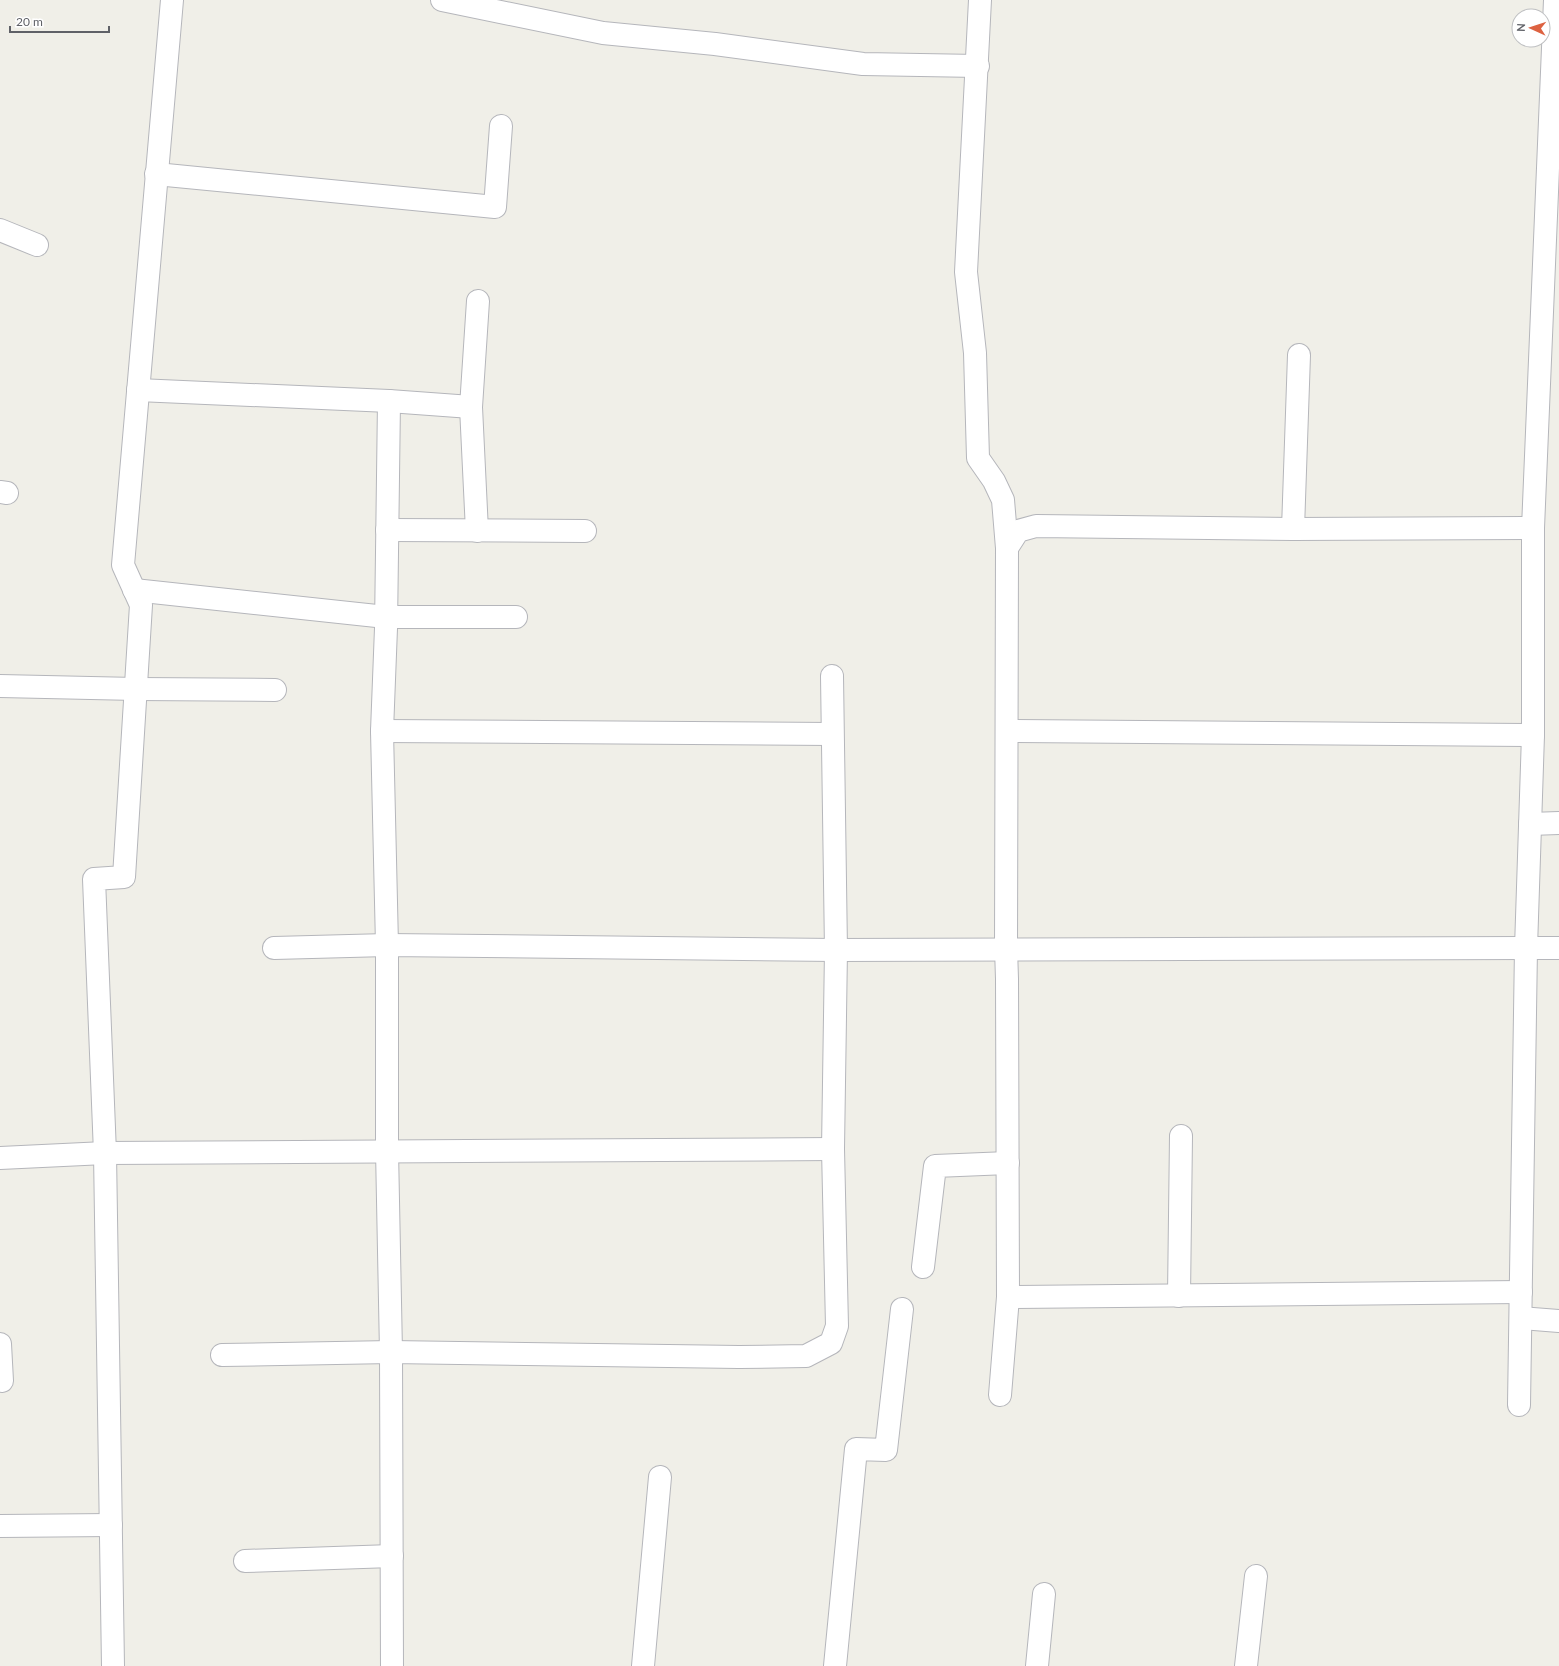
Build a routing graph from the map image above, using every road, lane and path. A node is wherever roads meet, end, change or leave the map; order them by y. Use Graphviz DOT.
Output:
graph roads {
  1 [pos="172,0"];
  2 [pos="442,0"];
  3 [pos="980,0"];
  4 [pos="1555,0"];
  5 [pos="511,7"];
  6 [pos="978,66"];
  7 [pos="501,126"];
  8 [pos="156,174"];
  9 [pos="0,230"];
  10 [pos="37,245"];
  11 [pos="478,301"];
  12 [pos="1300,355"];
  13 [pos="138,390"];
  14 [pos="389,401"];
  15 [pos="471,407"];
  16 [pos="1533,528"];
  17 [pos="1293,529"];
  18 [pos="387,530"];
  19 [pos="477,531"];
  20 [pos="585,531"];
  21 [pos="1007,548"];
  22 [pos="134,590"];
  23 [pos="386,617"];
  24 [pos="516,617"];
  25 [pos="832,676"];
  26 [pos="0,686"];
  27 [pos="136,690"];
  28 [pos="275,690"];
  29 [pos="382,731"];
  30 [pos="1007,731"];
  31 [pos="832,734"];
  32 [pos="1534,734"];
  33 [pos="1559,823"];
  34 [pos="1530,824"];
  35 [pos="387,945"];
  36 [pos="274,948"];
  37 [pos="1006,948"];
  38 [pos="1526,948"];
  39 [pos="1559,948"];
  40 [pos="836,950"];
  41 [pos="1181,1136"];
  42 [pos="833,1149"];
  43 [pos="387,1150"];
  44 [pos="105,1153"];
  45 [pos="0,1158"];
  46 [pos="1008,1163"];
  47 [pos="924,1267"];
  48 [pos="1521,1292"];
  49 [pos="1179,1296"];
  50 [pos="1008,1297"];
  51 [pos="902,1309"];
  52 [pos="1520,1318"];
  53 [pos="1559,1321"];
  54 [pos="0,1344"];
  55 [pos="391,1352"];
  56 [pos="222,1356"];
  57 [pos="2,1381"];
  58 [pos="1000,1395"];
  59 [pos="1519,1405"];
  60 [pos="660,1477"];
  61 [pos="111,1524"];
  62 [pos="0,1526"];
  63 [pos="392,1556"];
  64 [pos="245,1561"];
  65 [pos="1256,1576"];
  66 [pos="1044,1594"];
  67 [pos="113,1666"];
  68 [pos="392,1666"];
  69 [pos="643,1666"];
  70 [pos="836,1666"];
  71 [pos="1037,1666"];
  72 [pos="1246,1666"];
  1 -- 8 [label="street"];
  2 -- 5 [label="street"];
  3 -- 6 [label="street"];
  4 -- 16 [label="street"];
  5 -- 6 [label="street"];
  6 -- 21 [label="street"];
  7 -- 8 [label="street"];
  8 -- 13 [label="street"];
  9 -- 10 [label="street"];
  11 -- 15 [label="street"];
  12 -- 17 [label="street"];
  13 -- 14 [label="street"];
  13 -- 22 [label="street"];
  14 -- 15 [label="street"];
  14 -- 18 [label="street"];
  15 -- 19 [label="street"];
  16 -- 17 [label="street"];
  16 -- 32 [label="street"];
  17 -- 21 [label="street"];
  18 -- 19 [label="street"];
  18 -- 23 [label="street"];
  19 -- 20 [label="street"];
  21 -- 30 [label="street"];
  22 -- 23 [label="street"];
  22 -- 27 [label="street"];
  23 -- 24 [label="street"];
  23 -- 29 [label="street"];
  25 -- 31 [label="street"];
  26 -- 27 [label="street"];
  27 -- 28 [label="street"];
  27 -- 44 [label="street"];
  29 -- 31 [label="street"];
  29 -- 35 [label="street"];
  30 -- 32 [label="street"];
  30 -- 37 [label="street"];
  31 -- 40 [label="street"];
  32 -- 34 [label="street"];
  33 -- 34 [label="street"];
  34 -- 38 [label="street"];
  35 -- 36 [label="street"];
  35 -- 40 [label="street"];
  35 -- 43 [label="street"];
  37 -- 38 [label="street"];
  37 -- 40 [label="street"];
  37 -- 46 [label="street"];
  38 -- 39 [label="street"];
  38 -- 48 [label="street"];
  40 -- 42 [label="street"];
  41 -- 49 [label="street"];
  42 -- 43 [label="street"];
  42 -- 55 [label="street"];
  43 -- 44 [label="street"];
  43 -- 55 [label="street"];
  44 -- 45 [label="street"];
  44 -- 61 [label="street"];
  46 -- 47 [label="street"];
  46 -- 50 [label="street"];
  48 -- 49 [label="street"];
  48 -- 52 [label="street"];
  49 -- 50 [label="street"];
  50 -- 58 [label="street"];
  51 -- 70 [label="street"];
  52 -- 53 [label="street"];
  52 -- 59 [label="street"];
  54 -- 57 [label="street"];
  55 -- 56 [label="street"];
  55 -- 63 [label="street"];
  60 -- 69 [label="street"];
  61 -- 62 [label="street"];
  61 -- 67 [label="street"];
  63 -- 64 [label="street"];
  63 -- 68 [label="street"];
  65 -- 72 [label="street"];
  66 -- 71 [label="street"];
}
